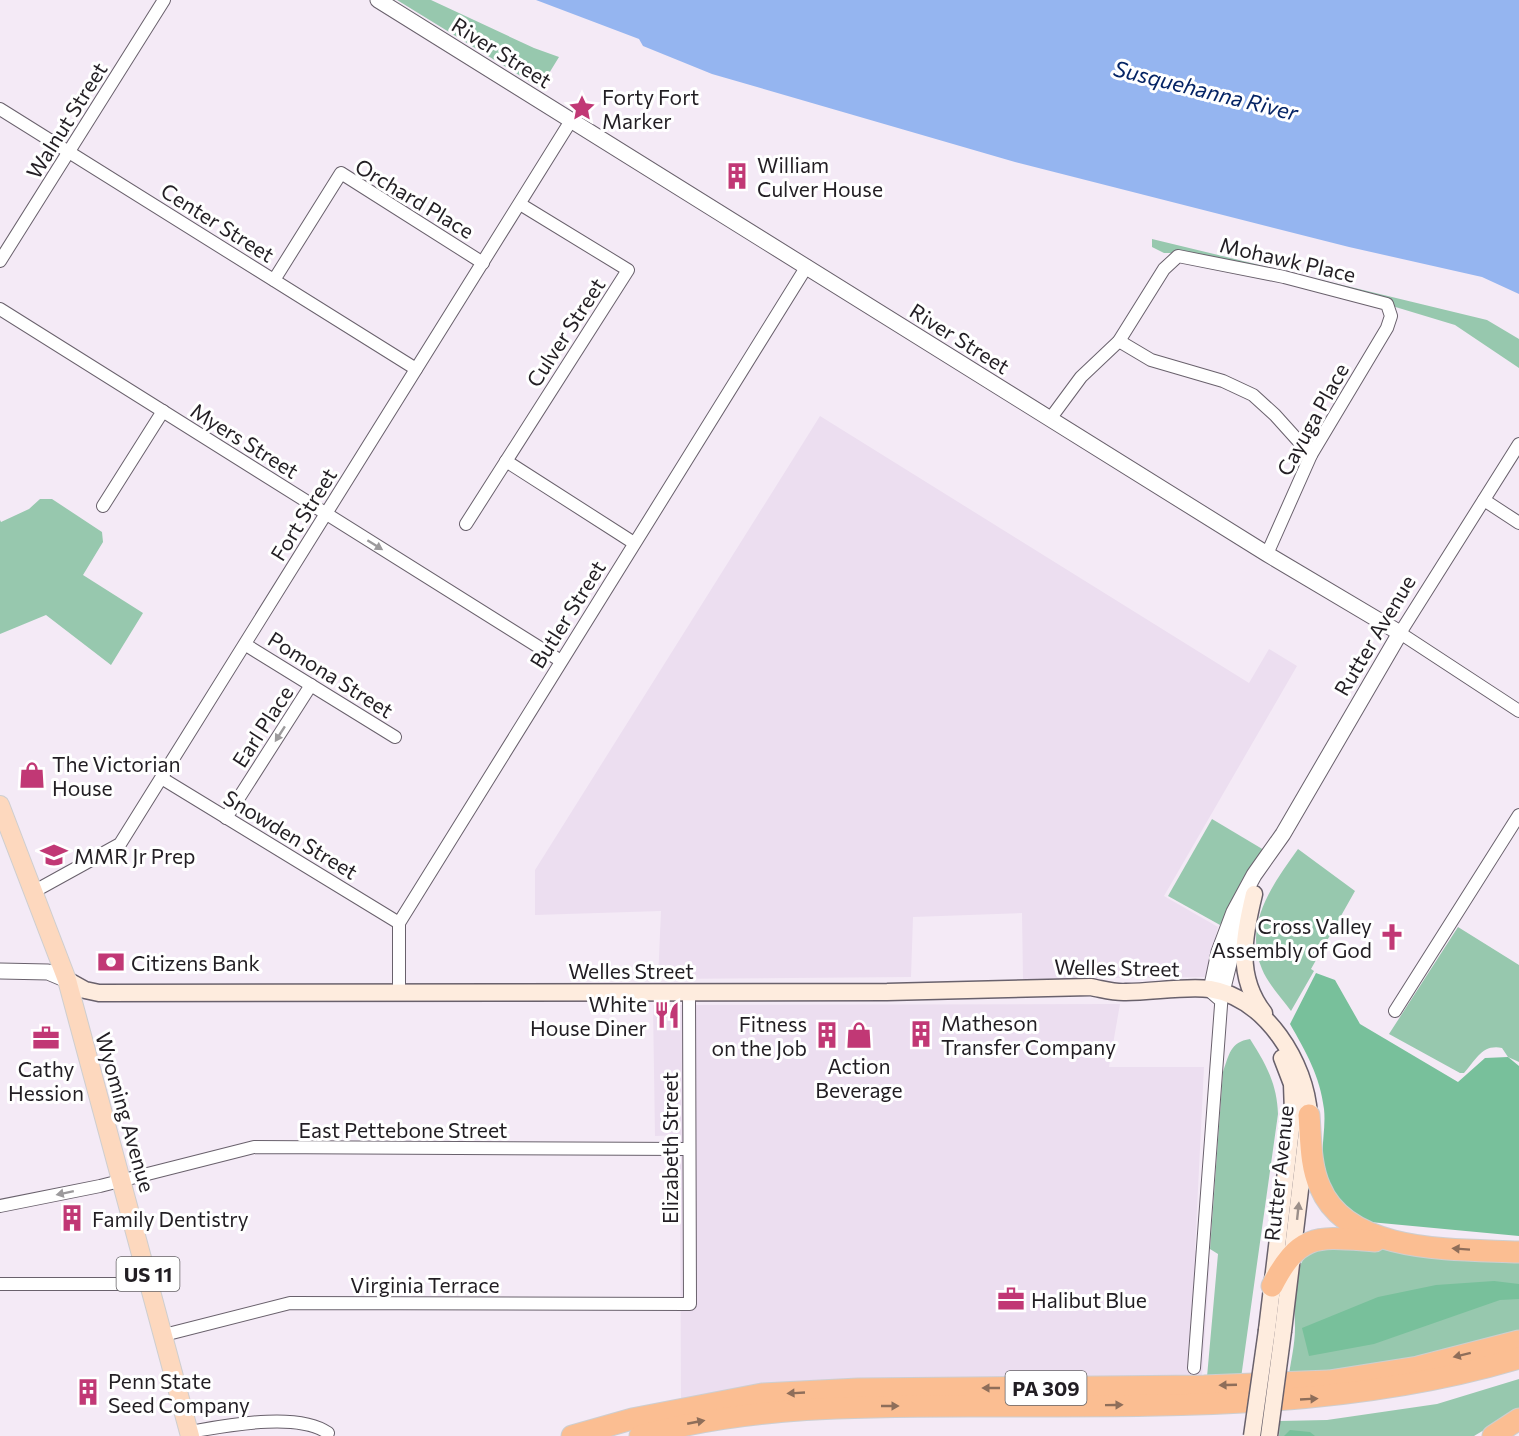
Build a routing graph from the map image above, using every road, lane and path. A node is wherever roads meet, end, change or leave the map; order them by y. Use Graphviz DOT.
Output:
graph roads {
  1 [pos="164,0"];
  2 [pos="378,0"];
  3 [pos="0,109"];
  4 [pos="572,119"];
  5 [pos="69,152"];
  6 [pos="520,204"];
  7 [pos="0,261"];
  8 [pos="483,262"];
  9 [pos="807,266"];
  10 [pos="274,280"];
  11 [pos="1388,304"];
  12 [pos="0,309"];
  13 [pos="1119,341"];
  14 [pos="416,369"];
  15 [pos="163,411"];
  16 [pos="1050,419"];
  17 [pos="1519,444"];
  18 [pos="1311,455"];
  19 [pos="506,461"];
  20 [pos="1484,500"];
  21 [pos="103,506"];
  22 [pos="326,514"];
  23 [pos="1519,523"];
  24 [pos="466,524"];
  25 [pos="634,543"];
  26 [pos="1267,554"];
  27 [pos="1400,633"];
  28 [pos="246,645"];
  29 [pos="561,661"];
  30 [pos="311,685"];
  31 [pos="1519,711"];
  32 [pos="395,737"];
  33 [pos="163,779"];
  34 [pos="0,805"];
  35 [pos="1519,815"];
  36 [pos="226,818"];
  37 [pos="1272,851"];
  38 [pos="33,892"];
  39 [pos="1254,894"];
  40 [pos="399,923"];
  41 [pos="0,971"];
  42 [pos="67,980"];
  43 [pos="689,992"];
  44 [pos="399,993"];
  45 [pos="1213,993"];
  46 [pos="1395,1011"];
  47 [pos="1282,1041"];
  48 [pos="1309,1115"];
  49 [pos="688,1149"];
  50 [pos="122,1180"];
  51 [pos="0,1206"];
  52 [pos="1397,1243"];
  53 [pos="1519,1252"];
  54 [pos="1292,1254"];
  55 [pos="0,1284"];
  56 [pos="151,1284"];
  57 [pos="1272,1286"];
  58 [pos="690,1304"];
  59 [pos="1275,1331"];
  60 [pos="164,1335"];
  61 [pos="1519,1341"];
  62 [pos="1519,1358"];
  63 [pos="1194,1368"];
  64 [pos="1519,1419"];
  65 [pos="328,1433"];
  66 [pos="190,1434"];
  67 [pos="572,1436"];
  68 [pos="640,1436"];
  69 [pos="1252,1436"];
  70 [pos="1269,1436"];
  71 [pos="1493,1436"];
  1 -- 5 [label="street, Walnut Street"];
  2 -- 4 [label="street, River Street"];
  3 -- 5 [label="street, Center Street"];
  4 -- 6 [label="street, Fort Street"];
  4 -- 9 [label="street, River Street"];
  5 -- 7 [label="street, Walnut Street"];
  5 -- 10 [label="street, Center Street"];
  6 -- 8 [label="street, Fort Street"];
  6 -- 19 [label="street, Culver Street"];
  8 -- 10 [label="street, Orchard Place"];
  8 -- 14 [label="street, Fort Street"];
  9 -- 16 [label="street, River Street"];
  9 -- 25 [label="street, Butler Street"];
  10 -- 14 [label="street, Center Street"];
  11 -- 13 [label="street, Mohawk Place"];
  11 -- 18 [label="street, Cayuga Place"];
  12 -- 15 [label="street, Myers Street"];
  13 -- 16 [label="street"];
  13 -- 18 [label="street"];
  14 -- 22 [label="street, Fort Street"];
  15 -- 21 [label="street"];
  15 -- 22 [label="street, Myers Street"];
  16 -- 26 [label="street, River Street"];
  17 -- 20 [label="street, Rutter Avenue"];
  18 -- 26 [label="street, Cayuga Place"];
  19 -- 24 [label="street, Culver Street"];
  19 -- 25 [label="street"];
  20 -- 23 [label="street"];
  20 -- 27 [label="street, Rutter Avenue"];
  22 -- 28 [label="street, Fort Street"];
  22 -- 29 [label="street, Myers Street, one-way"];
  25 -- 29 [label="street, Butler Street"];
  26 -- 27 [label="street, River Street"];
  27 -- 31 [label="street, River Street"];
  27 -- 37 [label="street, Rutter Avenue"];
  28 -- 30 [label="street, Pomona Street"];
  28 -- 33 [label="street, Fort Street"];
  29 -- 40 [label="street, Butler Street"];
  30 -- 32 [label="street, Pomona Street"];
  30 -- 36 [label="street, Earl Place, one-way"];
  33 -- 36 [label="street, Snowden Street"];
  33 -- 38 [label="street, Fort Street"];
  34 -- 38 [label="main road, Wyoming Avenue / US 11"];
  35 -- 46 [label="street"];
  36 -- 40 [label="street, Snowden Street"];
  37 -- 39 [label="street, Rutter Avenue"];
  37 -- 45 [label="street, Rutter Avenue"];
  38 -- 42 [label="main road, Wyoming Avenue / US 11"];
  39 -- 45 [label="street, Rutter Avenue"];
  39 -- 47 [label="main road"];
  40 -- 44 [label="street"];
  41 -- 42 [label="street"];
  42 -- 44 [label="main road, Welles Street"];
  42 -- 50 [label="main road, Wyoming Avenue / US 11"];
  43 -- 44 [label="main road, Welles Street"];
  43 -- 45 [label="main road, Welles Street"];
  43 -- 49 [label="street, Elizabeth Street"];
  45 -- 47 [label="main road, Rutter Avenue"];
  45 -- 57 [label="main road, Rutter Avenue"];
  45 -- 63 [label="street, Rutter Avenue"];
  47 -- 48 [label="main road, Rutter Avenue"];
  48 -- 52 [label="highway"];
  54 -- 48 [label="main road, Rutter Avenue, one-way"];
  49 -- 50 [label="street, East Pettebone Street"];
  49 -- 58 [label="street, Elizabeth Street"];
  50 -- 51 [label="street, East Pettebone Street, one-way"];
  50 -- 56 [label="main road, Wyoming Avenue / US 11"];
  53 -- 52 [label="highway, one-way"];
  52 -- 54 [label="highway"];
  54 -- 57 [label="highway"];
  54 -- 59 [label="main road, Rutter Avenue"];
  55 -- 56 [label="street"];
  56 -- 60 [label="main road, Wyoming Avenue / US 11"];
  57 -- 59 [label="main road, Rutter Avenue"];
  58 -- 60 [label="street, Virginia Terrace"];
  59 -- 69 [label="main road, Rutter Avenue, bridge"];
  59 -- 70 [label="main road, Rutter Avenue, bridge"];
  60 -- 66 [label="main road, Wyoming Avenue / US 11"];
  61 -- 67 [label="highway, PA 309, one-way"];
  68 -- 62 [label="highway, PA 309, one-way"];
  64 -- 71 [label="highway"];
  65 -- 66 [label="street"];
}
